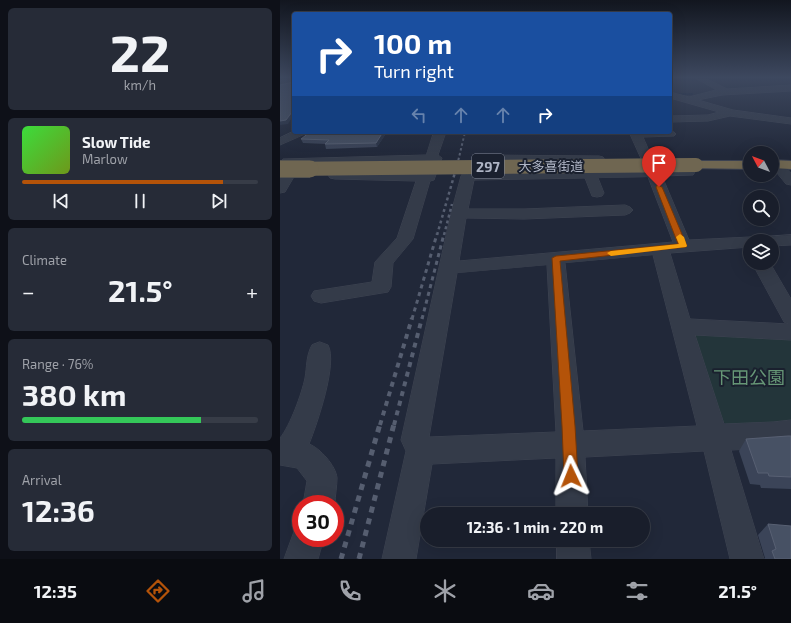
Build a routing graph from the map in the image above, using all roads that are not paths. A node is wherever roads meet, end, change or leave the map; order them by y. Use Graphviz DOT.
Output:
graph roads {
  1 [pos="696,103"];
  2 [pos="732,113"];
  3 [pos="695,118"];
  4 [pos="672,119"];
  5 [pos="791,121"];
  6 [pos="704,129"];
  7 [pos="297,134"];
  8 [pos="439,134"];
  9 [pos="635,134"];
  10 [pos="280,142"];
  11 [pos="431,158"];
  12 [pos="280,162"];
  13 [pos="743,164"];
  14 [pos="779,164"];
  15 [pos="791,164"];
  16 [pos="696,165"];
  17 [pos="650,166"];
  18 [pos="779,169"];
  19 [pos="283,173"];
  20 [pos="590,173"];
  21 [pos="476,176"];
  22 [pos="424,177"];
  23 [pos="791,181"];
  24 [pos="280,189"];
  25 [pos="597,193"];
  26 [pos="625,210"];
  27 [pos="459,213"];
  28 [pos="779,240"];
  29 [pos="791,240"];
  30 [pos="743,242"];
  31 [pos="683,246"];
  32 [pos="660,249"];
  33 [pos="556,258"];
  34 [pos="448,268"];
  35 [pos="765,270"];
  36 [pos="321,296"];
  37 [pos="791,317"];
  38 [pos="682,326"];
  39 [pos="791,332"];
  40 [pos="320,351"];
  41 [pos="791,432"];
  42 [pos="714,437"];
  43 [pos="570,443"];
  44 [pos="420,451"];
  45 [pos="282,452"];
  46 [pos="320,495"];
  47 [pos="572,507"];
  48 [pos="305,547"];
  49 [pos="573,547"];
  50 [pos="301,559"];
  51 [pos="399,559"];
  52 [pos="574,559"];
  53 [pos="747,559"];
  1 -- 2 [label="street"];
  2 -- 3 [label="street"];
  2 -- 5 [label="street"];
  3 -- 4 [label="street"];
  3 -- 6 [label="street"];
  7 -- 10 [label="street"];
  8 -- 11 [label="street"];
  9 -- 17 [label="street"];
  11 -- 12 [label="street"];
  11 -- 22 [label="street"];
  13 -- 16 [label="highway, 大多喜街道 / 297"];
  14 -- 15 [label="highway"];
  16 -- 17 [label="street"];
  16 -- 19 [label="highway, 大多喜街道 / 297, bridge"];
  17 -- 20 [label="street"];
  17 -- 21 [label="street"];
  17 -- 31 [label="street"];
  18 -- 23 [label="street"];
  19 -- 22 [label="street"];
  19 -- 24 [label="street"];
  20 -- 21 [label="street"];
  20 -- 25 [label="street"];
  21 -- 27 [label="street"];
  22 -- 36 [label="street"];
  26 -- 27 [label="street"];
  27 -- 34 [label="street"];
  28 -- 29 [label="street"];
  30 -- 31 [label="street"];
  31 -- 32 [label="street"];
  32 -- 33 [label="street"];
  32 -- 38 [label="street"];
  33 -- 34 [label="street"];
  33 -- 43 [label="street"];
  34 -- 44 [label="street"];
  35 -- 37 [label="street"];
  38 -- 39 [label="street"];
  38 -- 42 [label="street"];
  40 -- 45 [label="street"];
  41 -- 42 [label="street"];
  42 -- 43 [label="street"];
  42 -- 53 [label="street"];
  43 -- 44 [label="street"];
  43 -- 47 [label="street"];
  44 -- 51 [label="street"];
  45 -- 46 [label="street"];
  48 -- 50 [label="street"];
  49 -- 52 [label="street"];
}
